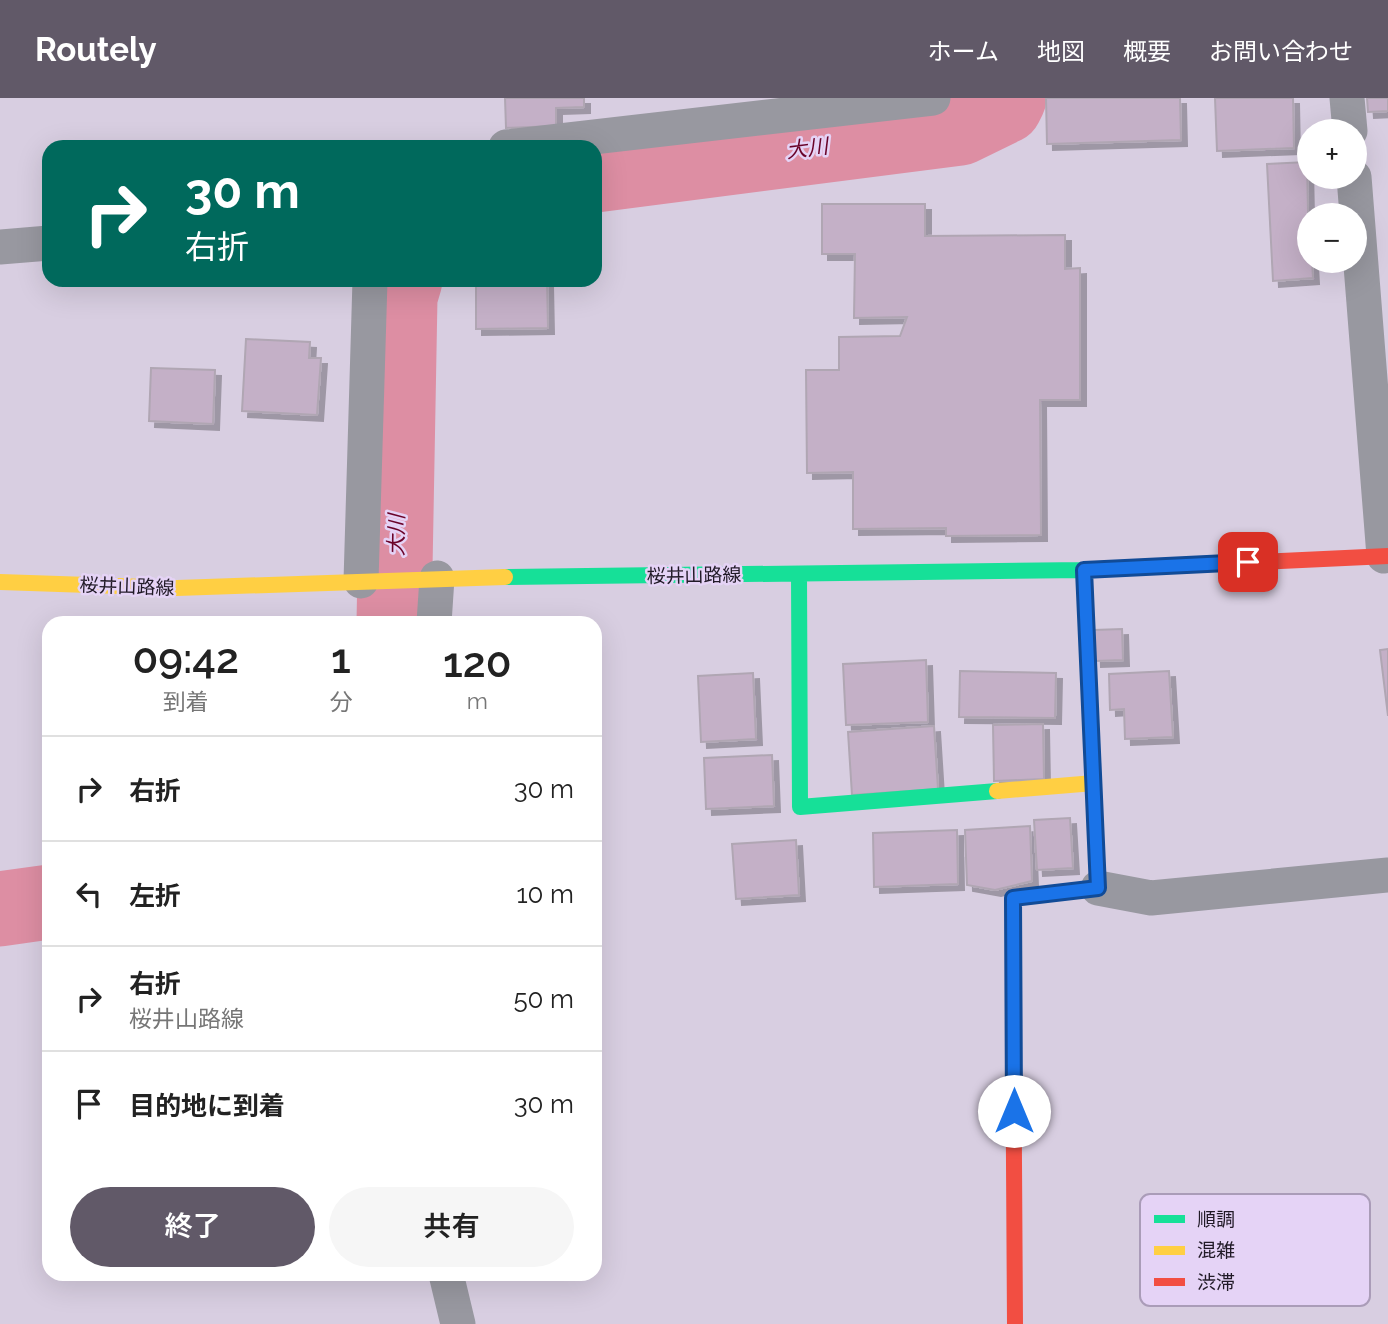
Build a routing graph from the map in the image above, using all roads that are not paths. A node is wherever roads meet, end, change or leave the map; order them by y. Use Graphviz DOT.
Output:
graph roads {
  1 [pos="933,98"];
  2 [pos="1348,98"];
  3 [pos="1349,119"];
  4 [pos="567,140"];
  5 [pos="1355,189"];
  6 [pos="42,244"];
  7 [pos="0,247"];
  8 [pos="370,287"];
  9 [pos="1386,556"];
  10 [pos="1084,570"];
  11 [pos="799,574"];
  12 [pos="437,578"];
  13 [pos="361,581"];
  14 [pos="0,582"];
  15 [pos="435,616"];
  16 [pos="1094,783"];
  17 [pos="1388,875"];
  18 [pos="1098,888"];
  19 [pos="448,1281"];
  20 [pos="458,1324"];
  21 [pos="1015,1324"];
  1 -- 4 [label="street"];
  2 -- 3 [label="street"];
  5 -- 9 [label="street"];
  6 -- 7 [label="street"];
  8 -- 13 [label="street"];
  9 -- 10 [label="main road, 桜井山路線"];
  10 -- 11 [label="main road, 桜井山路線"];
  10 -- 16 [label="main road"];
  11 -- 12 [label="main road, 桜井山路線"];
  11 -- 16 [label="main road"];
  12 -- 13 [label="main road, 桜井山路線"];
  12 -- 15 [label="street"];
  13 -- 14 [label="main road, 桜井山路線"];
  16 -- 18 [label="main road"];
  17 -- 18 [label="street"];
  18 -- 21 [label="main road"];
  19 -- 20 [label="street"];
}
